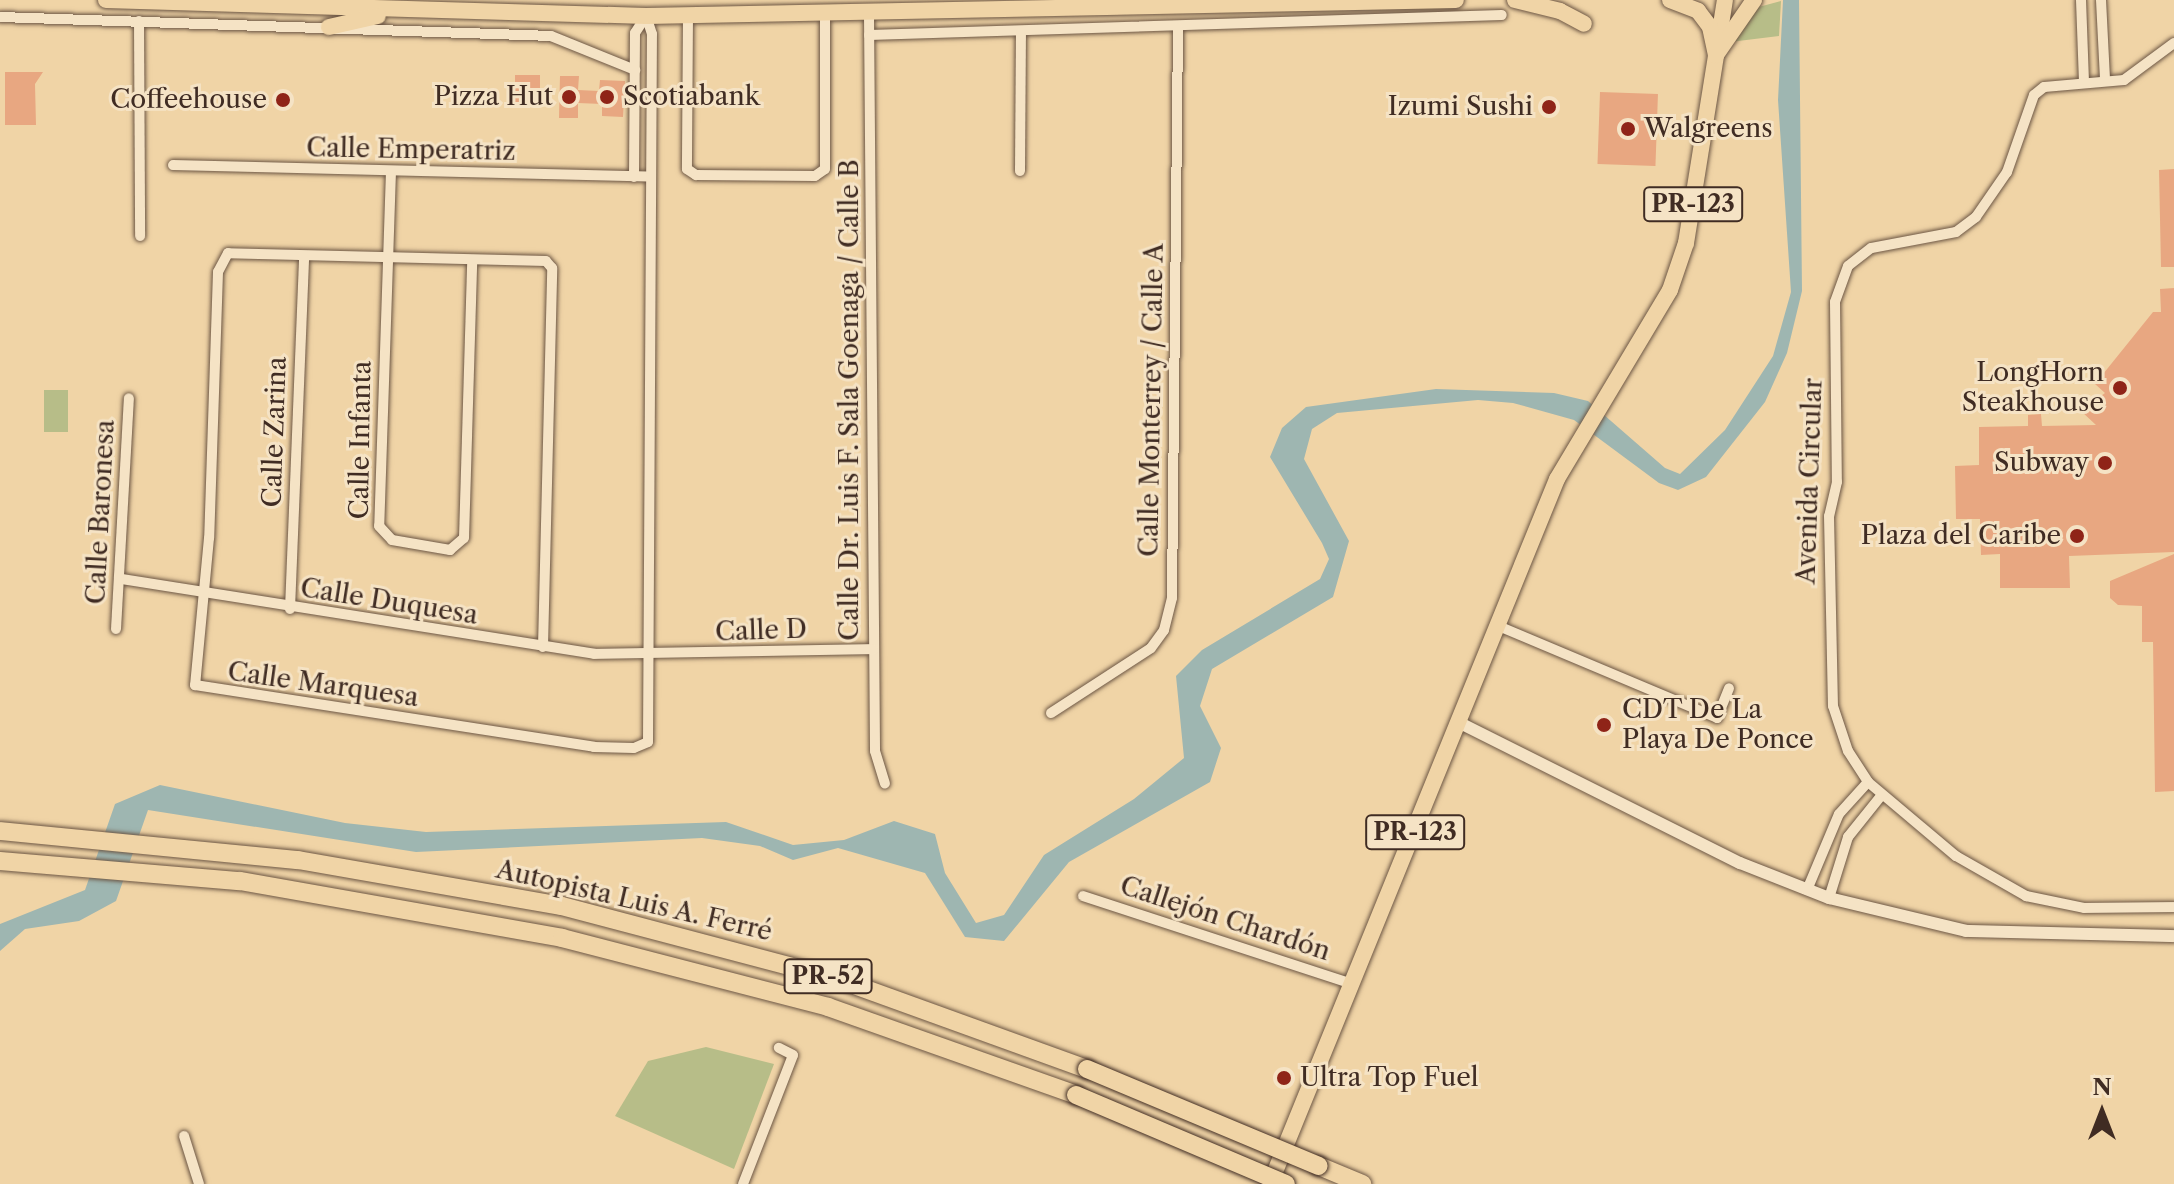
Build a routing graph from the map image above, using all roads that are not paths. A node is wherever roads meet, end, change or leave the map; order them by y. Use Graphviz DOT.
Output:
graph roads {
  1 [pos="106,0"];
  2 [pos="1456,0"];
  3 [pos="1515,0"];
  4 [pos="1670,0"];
  5 [pos="1725,0"];
  6 [pos="1754,0"];
  7 [pos="2081,0"];
  8 [pos="2101,0"];
  9 [pos="148,1"];
  10 [pos="1260,3"];
  11 [pos="646,8"];
  12 [pos="416,10"];
  13 [pos="688,15"];
  14 [pos="1502,15"];
  15 [pos="825,16"];
  16 [pos="869,16"];
  17 [pos="0,17"];
  18 [pos="143,22"];
  19 [pos="1584,24"];
  20 [pos="329,27"];
  21 [pos="1178,28"];
  22 [pos="1021,34"];
  23 [pos="869,35"];
  24 [pos="2174,43"];
  25 [pos="1716,55"];
  26 [pos="635,70"];
  27 [pos="2084,80"];
  28 [pos="2105,80"];
  29 [pos="633,123"];
  30 [pos="650,124"];
  31 [pos="173,165"];
  32 [pos="391,171"];
  33 [pos="1020,171"];
  34 [pos="634,177"];
  35 [pos="648,177"];
  36 [pos="140,236"];
  37 [pos="304,256"];
  38 [pos="387,257"];
  39 [pos="472,261"];
  40 [pos="129,398"];
  41 [pos="122,579"];
  42 [pos="205,596"];
  43 [pos="290,609"];
  44 [pos="1496,625"];
  45 [pos="116,629"];
  46 [pos="543,647"];
  47 [pos="873,649"];
  48 [pos="651,656"];
  49 [pos="1729,688"];
  50 [pos="1051,713"];
  51 [pos="1460,723"];
  52 [pos="1868,782"];
  53 [pos="885,783"];
  54 [pos="1881,796"];
  55 [pos="0,831"];
  56 [pos="0,861"];
  57 [pos="1807,890"];
  58 [pos="1083,896"];
  59 [pos="1829,898"];
  60 [pos="2174,907"];
  61 [pos="2174,936"];
  62 [pos="1353,984"];
  63 [pos="779,1048"];
  64 [pos="184,1136"];
  65 [pos="199,1184"];
  66 [pos="743,1184"];
  67 [pos="1270,1184"];
  68 [pos="1286,1184"];
  69 [pos="1362,1184"];
  1 -- 9 [label="main road"];
  2 -- 10 [label="main road"];
  3 -- 19 [label="main road"];
  4 -- 25 [label="main road"];
  5 -- 25 [label="main road, PR-123"];
  6 -- 25 [label="main road"];
  7 -- 27 [label="street"];
  8 -- 28 [label="street"];
  9 -- 12 [label="main road"];
  9 -- 18 [label="street"];
  10 -- 16 [label="main road"];
  11 -- 12 [label="main road"];
  11 -- 13 [label="main road"];
  11 -- 26 [label="street"];
  11 -- 30 [label="street, Calle Marquesa"];
  12 -- 20 [label="main road"];
  13 -- 15 [label="main road"];
  13 -- 15 [label="street"];
  14 -- 21 [label="street"];
  15 -- 16 [label="main road"];
  16 -- 23 [label="street, Calle Dr. Luis F. Sala Goenaga / Calle B"];
  17 -- 18 [label="street"];
  18 -- 20 [label="street"];
  18 -- 36 [label="street"];
  20 -- 26 [label="street"];
  21 -- 22 [label="street"];
  21 -- 50 [label="street, Calle Monterrey / Calle A"];
  22 -- 23 [label="street"];
  22 -- 33 [label="street"];
  23 -- 47 [label="street, Calle Dr. Luis F. Sala Goenaga / Calle B"];
  24 -- 28 [label="street, Avenida Circular"];
  25 -- 44 [label="main road, PR-123"];
  26 -- 29 [label="street"];
  27 -- 28 [label="street, Avenida Circular"];
  27 -- 52 [label="street, Avenida Circular"];
  29 -- 30 [label="street"];
  29 -- 34 [label="street"];
  30 -- 35 [label="street, Calle Marquesa"];
  31 -- 32 [label="street, Calle Emperatriz"];
  32 -- 34 [label="street, Calle Emperatriz"];
  32 -- 38 [label="street, Calle Infanta"];
  34 -- 35 [label="street, Calle Emperatriz"];
  35 -- 48 [label="street, Calle Marquesa"];
  37 -- 38 [label="street, Calle Marquesa"];
  37 -- 42 [label="street, Calle Marquesa"];
  37 -- 43 [label="street, Calle Zarina"];
  38 -- 39 [label="street, Calle Marquesa"];
  38 -- 39 [label="street, Calle Infanta"];
  39 -- 46 [label="street, Calle Marquesa"];
  40 -- 41 [label="street, Calle Baronesa"];
  41 -- 42 [label="street, Calle Duquesa"];
  41 -- 45 [label="street, Calle Baronesa"];
  42 -- 43 [label="street, Calle Duquesa"];
  42 -- 48 [label="street, Calle Marquesa"];
  43 -- 46 [label="street, Calle Duquesa"];
  44 -- 49 [label="street"];
  44 -- 51 [label="main road, PR-123"];
  46 -- 48 [label="street, Calle Duquesa"];
  47 -- 48 [label="street, Calle D"];
  47 -- 53 [label="street, Calle Dr. Luis F. Sala Goenaga / Calle B"];
  51 -- 57 [label="street"];
  51 -- 62 [label="main road, PR-123"];
  52 -- 54 [label="street, Avenida Circular"];
  52 -- 57 [label="street"];
  54 -- 59 [label="street"];
  54 -- 60 [label="street, Avenida Circular"];
  55 -- 69 [label="highway, Autopista Luis A. Ferré / PR-52, bridge"];
  56 -- 68 [label="highway, Autopista Luis A. Ferré / PR-52, bridge"];
  57 -- 59 [label="street"];
  58 -- 62 [label="street, Callejón Chardón"];
  59 -- 61 [label="street"];
  62 -- 67 [label="main road, PR-123"];
  63 -- 66 [label="street"];
  64 -- 65 [label="street"];
}
